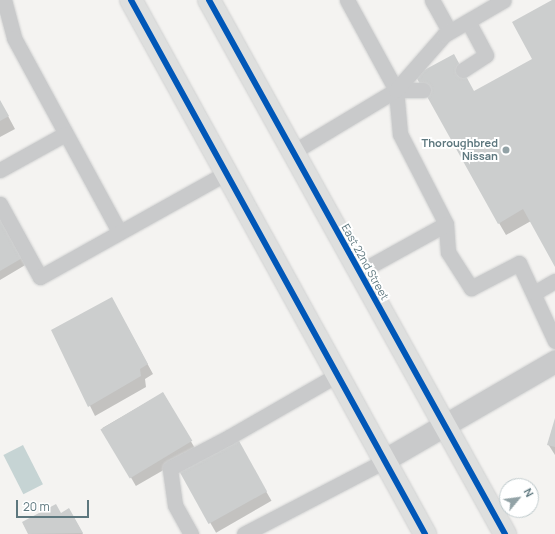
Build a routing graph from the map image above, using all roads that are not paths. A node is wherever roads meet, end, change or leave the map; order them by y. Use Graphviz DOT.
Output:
graph roads {
  1 [pos="4,0"];
  2 [pos="131,0"];
  3 [pos="209,0"];
  4 [pos="347,0"];
  5 [pos="432,0"];
  6 [pos="504,0"];
  7 [pos="468,21"];
  8 [pos="449,32"];
  9 [pos="463,70"];
  10 [pos="396,90"];
  11 [pos="424,90"];
  12 [pos="65,134"];
  13 [pos="293,152"];
  14 [pos="0,170"];
  15 [pos="226,173"];
  16 [pos="0,204"];
  17 [pos="446,224"];
  18 [pos="119,231"];
  19 [pos="359,272"];
  20 [pos="555,281"];
  21 [pos="534,293"];
  22 [pos="555,341"];
  23 [pos="555,362"];
  24 [pos="337,375"];
  25 [pos="444,425"];
  26 [pos="384,461"];
  27 [pos="191,534"];
  28 [pos="244,534"];
  29 [pos="425,534"];
  30 [pos="505,534"];
  1 -- 12 [label="lane"];
  2 -- 15 [label="main road"];
  3 -- 13 [label="main road, East 22nd Street"];
  4 -- 10 [label="lane"];
  5 -- 8 [label="lane"];
  6 -- 7 [label="lane"];
  7 -- 8 [label="lane"];
  7 -- 9 [label="lane"];
  8 -- 10 [label="lane"];
  10 -- 11 [label="lane"];
  10 -- 13 [label="lane"];
  10 -- 17 [label="lane"];
  12 -- 14 [label="lane"];
  12 -- 18 [label="lane"];
  13 -- 19 [label="main road, East 22nd Street"];
  15 -- 18 [label="lane"];
  15 -- 24 [label="main road"];
  16 -- 18 [label="lane"];
  17 -- 19 [label="lane"];
  17 -- 21 [label="lane"];
  19 -- 25 [label="main road, East 22nd Street"];
  20 -- 21 [label="lane"];
  21 -- 22 [label="lane"];
  23 -- 25 [label="street"];
  24 -- 26 [label="main road"];
  24 -- 27 [label="lane"];
  25 -- 26 [label="street"];
  25 -- 30 [label="main road, East 22nd Street"];
  26 -- 28 [label="lane"];
  26 -- 29 [label="main road"];
}
